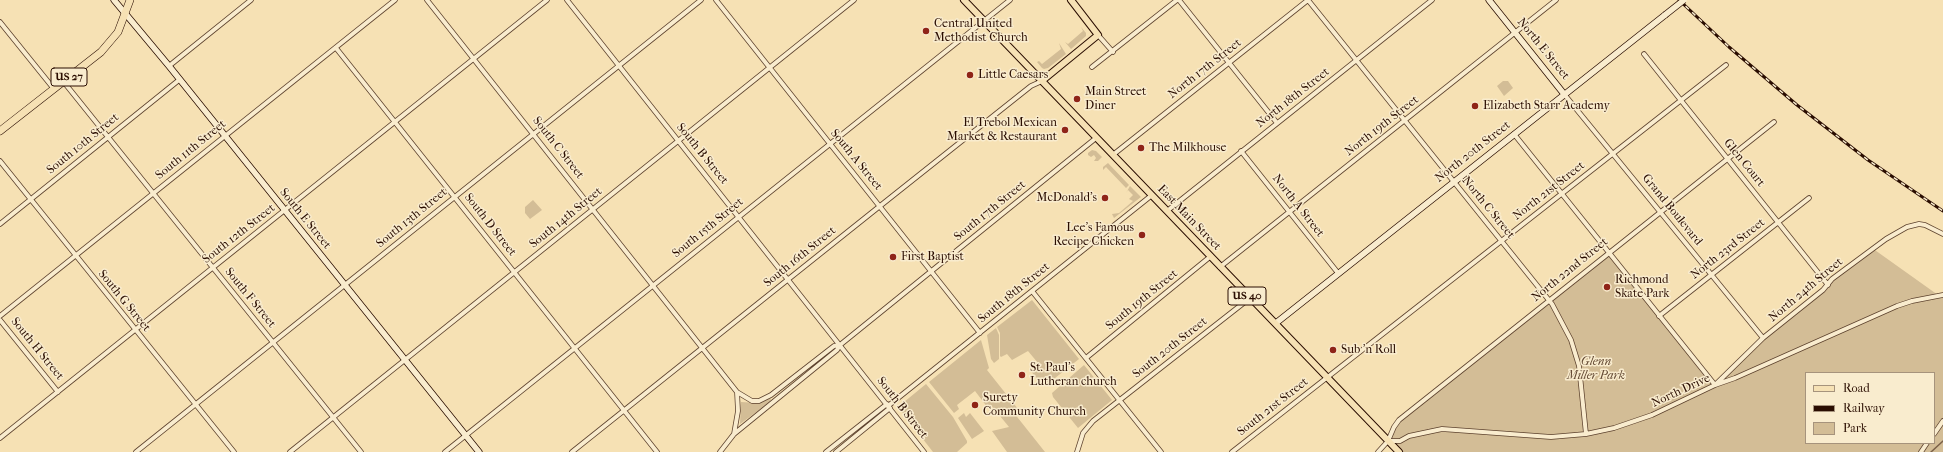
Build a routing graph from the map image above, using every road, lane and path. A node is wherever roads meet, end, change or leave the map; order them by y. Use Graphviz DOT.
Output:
graph roads {
  1 [pos="114,0"];
  2 [pos="130,0"];
  3 [pos="251,0"];
  4 [pos="395,0"];
  5 [pos="427,0"];
  6 [pos="548,0"];
  7 [pos="567,0"];
  8 [pos="701,0"];
  9 [pos="716,0"];
  10 [pos="854,0"];
  11 [pos="964,0"];
  12 [pos="1010,0"];
  13 [pos="1071,0"];
  14 [pos="1178,0"];
  15 [pos="1308,0"];
  16 [pos="1432,0"];
  17 [pos="1489,0"];
  18 [pos="1556,0"];
  19 [pos="1684,0"];
  20 [pos="125,13"];
  21 [pos="984,21"];
  22 [pos="0,22"];
  23 [pos="1515,32"];
  24 [pos="1098,35"];
  25 [pos="336,48"];
  26 [pos="1113,52"];
  27 [pos="1644,54"];
  28 [pos="474,59"];
  29 [pos="1357,60"];
  30 [pos="1229,62"];
  31 [pos="619,65"];
  32 [pos="1726,65"];
  33 [pos="169,66"];
  34 [pos="1092,67"];
  35 [pos="770,68"];
  36 [pos="179,80"];
  37 [pos="1043,80"];
  38 [pos="63,81"];
  39 [pos="54,89"];
  40 [pos="1564,94"];
  41 [pos="1681,100"];
  42 [pos="1405,120"];
  43 [pos="395,122"];
  44 [pos="1774,122"];
  45 [pos="1277,123"];
  46 [pos="0,131"];
  47 [pos="534,133"];
  48 [pos="1514,134"];
  49 [pos="225,136"];
  50 [pos="108,138"];
  51 [pos="1096,138"];
  52 [pos="678,141"];
  53 [pos="830,144"];
  54 [pos="1241,151"];
  55 [pos="1114,154"];
  56 [pos="1613,154"];
  57 [pos="1727,158"];
  58 [pos="0,161"];
  59 [pos="1454,182"];
  60 [pos="154,194"];
  61 [pos="1562,194"];
  62 [pos="1152,195"];
  63 [pos="455,197"];
  64 [pos="1809,198"];
  65 [pos="30,200"];
  66 [pos="880,206"];
  67 [pos="593,209"];
  68 [pos="285,211"];
  69 [pos="1167,211"];
  70 [pos="1660,211"];
  71 [pos="1289,212"];
  72 [pos="739,216"];
  73 [pos="1778,222"];
  74 [pos="0,224"];
  75 [pos="1943,234"];
  76 [pos="1502,241"];
  77 [pos="1609,252"];
  78 [pos="75,256"];
  79 [pos="1211,256"];
  80 [pos="213,267"];
  81 [pos="1220,267"];
  82 [pos="931,270"];
  83 [pos="514,272"];
  84 [pos="1338,273"];
  85 [pos="1712,275"];
  86 [pos="788,279"];
  87 [pos="344,285"];
  88 [pos="654,285"];
  89 [pos="1828,285"];
  90 [pos="1032,291"];
  91 [pos="1943,295"];
  92 [pos="1250,298"];
  93 [pos="1549,300"];
  94 [pos="0,316"];
  95 [pos="1660,316"];
  96 [pos="0,320"];
  97 [pos="1276,323"];
  98 [pos="135,330"];
  99 [pos="980,332"];
  100 [pos="1763,338"];
  101 [pos="273,342"];
  102 [pos="840,345"];
  103 [pos="703,347"];
  104 [pos="574,348"];
  105 [pos="1086,358"];
  106 [pos="404,360"];
  107 [pos="1328,378"];
  108 [pos="1715,385"];
  109 [pos="58,392"];
  110 [pos="737,392"];
  111 [pos="1120,400"];
  112 [pos="196,404"];
  113 [pos="888,406"];
  114 [pos="624,411"];
  115 [pos="333,417"];
  116 [pos="1943,422"];
  117 [pos="1935,433"];
  118 [pos="734,434"];
  119 [pos="1586,434"];
  120 [pos="466,435"];
  121 [pos="0,438"];
  122 [pos="1388,441"];
  123 [pos="1927,444"];
  124 [pos="136,452"];
  125 [pos="234,452"];
  126 [pos="290,452"];
  127 [pos="361,452"];
  128 [pos="444,452"];
  129 [pos="479,452"];
  130 [pos="572,452"];
  131 [pos="657,452"];
  132 [pos="722,452"];
  133 [pos="826,452"];
  134 [pos="836,452"];
  135 [pos="924,452"];
  136 [pos="1077,452"];
  137 [pos="1161,452"];
  138 [pos="1232,452"];
  139 [pos="1378,452"];
  140 [pos="1399,452"];
  141 [pos="1921,452"];
  1 -- 20 [label="street, South E Street"];
  2 -- 20 [label="highway, US 27"];
  3 -- 33 [label="street"];
  4 -- 25 [label="street, South 11th Street"];
  5 -- 28 [label="street, South C Street"];
  6 -- 28 [label="street, South 12th Street"];
  7 -- 31 [label="street, South B Street"];
  8 -- 31 [label="street, South 13th Street"];
  9 -- 35 [label="street, South A Street"];
  10 -- 35 [label="street, South 14th Street"];
  11 -- 21 [label="main road, East Main Street / US 40"];
  12 -- 21 [label="street, South 15th Street"];
  13 -- 24 [label="main road"];
  14 -- 26 [label="street"];
  14 -- 30 [label="street"];
  15 -- 29 [label="street, North C Street"];
  15 -- 30 [label="street, North 17th Street"];
  16 -- 29 [label="street, North 18th Street"];
  17 -- 23 [label="street, North E Street"];
  18 -- 23 [label="street, North 19th Street"];
  19 -- 40 [label="street, North 20th Street, bridge"];
  20 -- 33 [label="street, South E Street"];
  20 -- 38 [label="highway, US 27"];
  21 -- 37 [label="main road, East Main Street / US 40"];
  21 -- 53 [label="street, South 15th Street"];
  22 -- 39 [label="street"];
  23 -- 40 [label="street, North E Street"];
  23 -- 42 [label="street, North 19th Street"];
  24 -- 26 [label="street"];
  24 -- 37 [label="main road"];
  25 -- 43 [label="street, South D Street"];
  25 -- 49 [label="street, South 11th Street"];
  26 -- 34 [label="street"];
  27 -- 41 [label="street, Glen Court"];
  28 -- 43 [label="street, South 12th Street"];
  28 -- 47 [label="street, South C Street"];
  29 -- 42 [label="street, North C Street"];
  29 -- 45 [label="street, North 18th Street"];
  30 -- 45 [label="street"];
  30 -- 55 [label="street, North 17th Street"];
  31 -- 47 [label="street, South 13th Street"];
  31 -- 52 [label="street, South B Street"];
  32 -- 41 [label="street, North 21st Street"];
  33 -- 36 [label="street, South E Street"];
  35 -- 52 [label="street, South 14th Street"];
  35 -- 53 [label="street, South A Street"];
  36 -- 49 [label="street, South E Street"];
  36 -- 50 [label="street, South 10th Street"];
  37 -- 51 [label="main road, East Main Street / US 40"];
  37 -- 66 [label="street, South 16th Street"];
  38 -- 39 [label="highway, US 27"];
  38 -- 50 [label="street, South F Street"];
  39 -- 46 [label="highway, US 27"];
  40 -- 48 [label="street, North 20th Street"];
  40 -- 56 [label="street, Grand Boulevard"];
  41 -- 56 [label="street, North 21st Street"];
  41 -- 57 [label="street, Glen Court"];
  42 -- 59 [label="street, North C Street"];
  42 -- 71 [label="street, North 19th Street"];
  43 -- 63 [label="street, South D Street"];
  43 -- 68 [label="street, South 12th Street"];
  44 -- 57 [label="street, North 22nd Street"];
  45 -- 54 [label="street, North 18th Street"];
  47 -- 63 [label="street, South 13th Street"];
  47 -- 67 [label="street, South C Street"];
  48 -- 59 [label="street, North 20th Street"];
  48 -- 61 [label="street"];
  49 -- 60 [label="street, South 11th Street"];
  49 -- 68 [label="street, South E Street"];
  50 -- 60 [label="street, South F Street"];
  50 -- 65 [label="street, South 10th Street"];
  51 -- 55 [label="main road, East Main Street / US 40"];
  51 -- 82 [label="street, South 17th Street"];
  52 -- 67 [label="street, South 14th Street"];
  52 -- 72 [label="street, South B Street"];
  53 -- 66 [label="street, South A Street"];
  53 -- 72 [label="street, South 15th Street"];
  54 -- 69 [label="street, North 18th Street"];
  54 -- 71 [label="street, North A Street"];
  55 -- 62 [label="main road, East Main Street / US 40"];
  56 -- 61 [label="street, North 21st Street"];
  56 -- 70 [label="street, Grand Boulevard"];
  57 -- 70 [label="street, North 22nd Street"];
  57 -- 73 [label="street, Glen Court"];
  58 -- 65 [label="street, South G Street"];
  59 -- 76 [label="street, North C Street"];
  59 -- 84 [label="street, North 20th Street"];
  60 -- 78 [label="street, South 11th Street"];
  60 -- 80 [label="street, South F Street"];
  61 -- 76 [label="street, North 21st Street"];
  61 -- 77 [label="street"];
  62 -- 69 [label="main road, East Main Street / US 40"];
  62 -- 90 [label="street, South 18th Street"];
  63 -- 83 [label="street, South D Street"];
  63 -- 87 [label="street, South 13th Street"];
  64 -- 73 [label="street, North 23rd Street"];
  65 -- 74 [label="street, South 10th Street"];
  65 -- 78 [label="street, South G Street"];
  66 -- 82 [label="street, South A Street"];
  66 -- 86 [label="street, South 16th Street"];
  67 -- 83 [label="street, South 14th Street"];
  67 -- 88 [label="street, South C Street"];
  68 -- 80 [label="street, South 12th Street"];
  68 -- 87 [label="street, South E Street"];
  69 -- 79 [label="main road, East Main Street / US 40"];
  70 -- 77 [label="street, North 22nd Street"];
  70 -- 85 [label="street, Grand Boulevard"];
  71 -- 81 [label="street, North 19th Street"];
  71 -- 84 [label="street, North A Street"];
  72 -- 86 [label="street, South B Street"];
  72 -- 88 [label="street, South 15th Street"];
  73 -- 85 [label="street, North 23rd Street"];
  73 -- 89 [label="street, Glen Court"];
  75 -- 89 [label="street, North 24th Street"];
  76 -- 93 [label="street, North C Street"];
  76 -- 107 [label="street, North 21st Street"];
  77 -- 93 [label="street, North 22nd Street"];
  77 -- 95 [label="street"];
  78 -- 94 [label="street, South 11th Street"];
  78 -- 98 [label="street, South G Street"];
  79 -- 81 [label="main road, East Main Street / US 40"];
  79 -- 105 [label="street, South 19th Street"];
  80 -- 98 [label="street, South 12th Street"];
  80 -- 101 [label="street, South F Street"];
  81 -- 92 [label="main road, East Main Street / US 40"];
  82 -- 99 [label="street, South A Street"];
  82 -- 102 [label="street, South 17th Street"];
  83 -- 104 [label="street, South D Street"];
  83 -- 106 [label="street, South 14th Street"];
  84 -- 97 [label="street, North 20th Street"];
  85 -- 95 [label="street, North 23rd Street"];
  85 -- 100 [label="street, Grand Boulevard"];
  86 -- 102 [label="street, South B Street"];
  86 -- 103 [label="street, South 16th Street"];
  87 -- 101 [label="street, South 13th Street"];
  87 -- 106 [label="street, South E Street"];
  88 -- 103 [label="street, South C Street"];
  88 -- 104 [label="street, South 15th Street"];
  89 -- 100 [label="street, North 24th Street"];
  90 -- 99 [label="street, South 18th Street"];
  90 -- 105 [label="street"];
  91 -- 108 [label="street, North Drive"];
  92 -- 97 [label="main road, East Main Street / US 40"];
  92 -- 111 [label="street, South 20th Street"];
  93 -- 119 [label="street, North C Street"];
  93 -- 122 [label="street, North 22nd Street"];
  95 -- 108 [label="street"];
  96 -- 109 [label="street, South H Street"];
  97 -- 107 [label="main road, East Main Street / US 40"];
  98 -- 109 [label="street, South 12th Street"];
  98 -- 112 [label="street, South G Street"];
  99 -- 113 [label="street, South 18th Street"];
  100 -- 108 [label="street, North 24th Street"];
  101 -- 112 [label="street, South 13th Street"];
  101 -- 115 [label="street, South F Street"];
  102 -- 110 [label="street, South 17th Street"];
  102 -- 113 [label="street, South B Street"];
  102 -- 118 [label="street, South 17th Street"];
  103 -- 110 [label="street, South C Street"];
  103 -- 114 [label="street, South 16th Street"];
  104 -- 114 [label="street, South D Street"];
  104 -- 120 [label="street, South 15th Street"];
  105 -- 111 [label="street"];
  106 -- 115 [label="street, South 14th Street"];
  106 -- 120 [label="street, South E Street"];
  107 -- 122 [label="main road, East Main Street / US 40"];
  107 -- 138 [label="street, South 21st Street"];
  108 -- 119 [label="street, North Drive"];
  109 -- 121 [label="street, South 12th Street"];
  110 -- 118 [label="street"];
  111 -- 136 [label="street, South 20th Street"];
  111 -- 137 [label="street"];
  112 -- 124 [label="street, South 13th Street"];
  112 -- 125 [label="street, South G Street"];
  113 -- 133 [label="street, South 18th Street"];
  113 -- 134 [label="street, South 18th Street"];
  113 -- 135 [label="street, South B Street"];
  114 -- 130 [label="street, South 16th Street"];
  114 -- 131 [label="street, South D Street"];
  115 -- 126 [label="street, South 14th Street"];
  115 -- 127 [label="street, South F Street"];
  116 -- 117 [label="street"];
  118 -- 132 [label="street, South 17th Street"];
  119 -- 122 [label="street, North Drive"];
  120 -- 128 [label="street, South 15th Street"];
  120 -- 129 [label="street, South E Street"];
  122 -- 139 [label="street, North 22nd Street"];
  122 -- 140 [label="main road, East Main Street / US 40"];
  123 -- 141 [label="street"];
}
